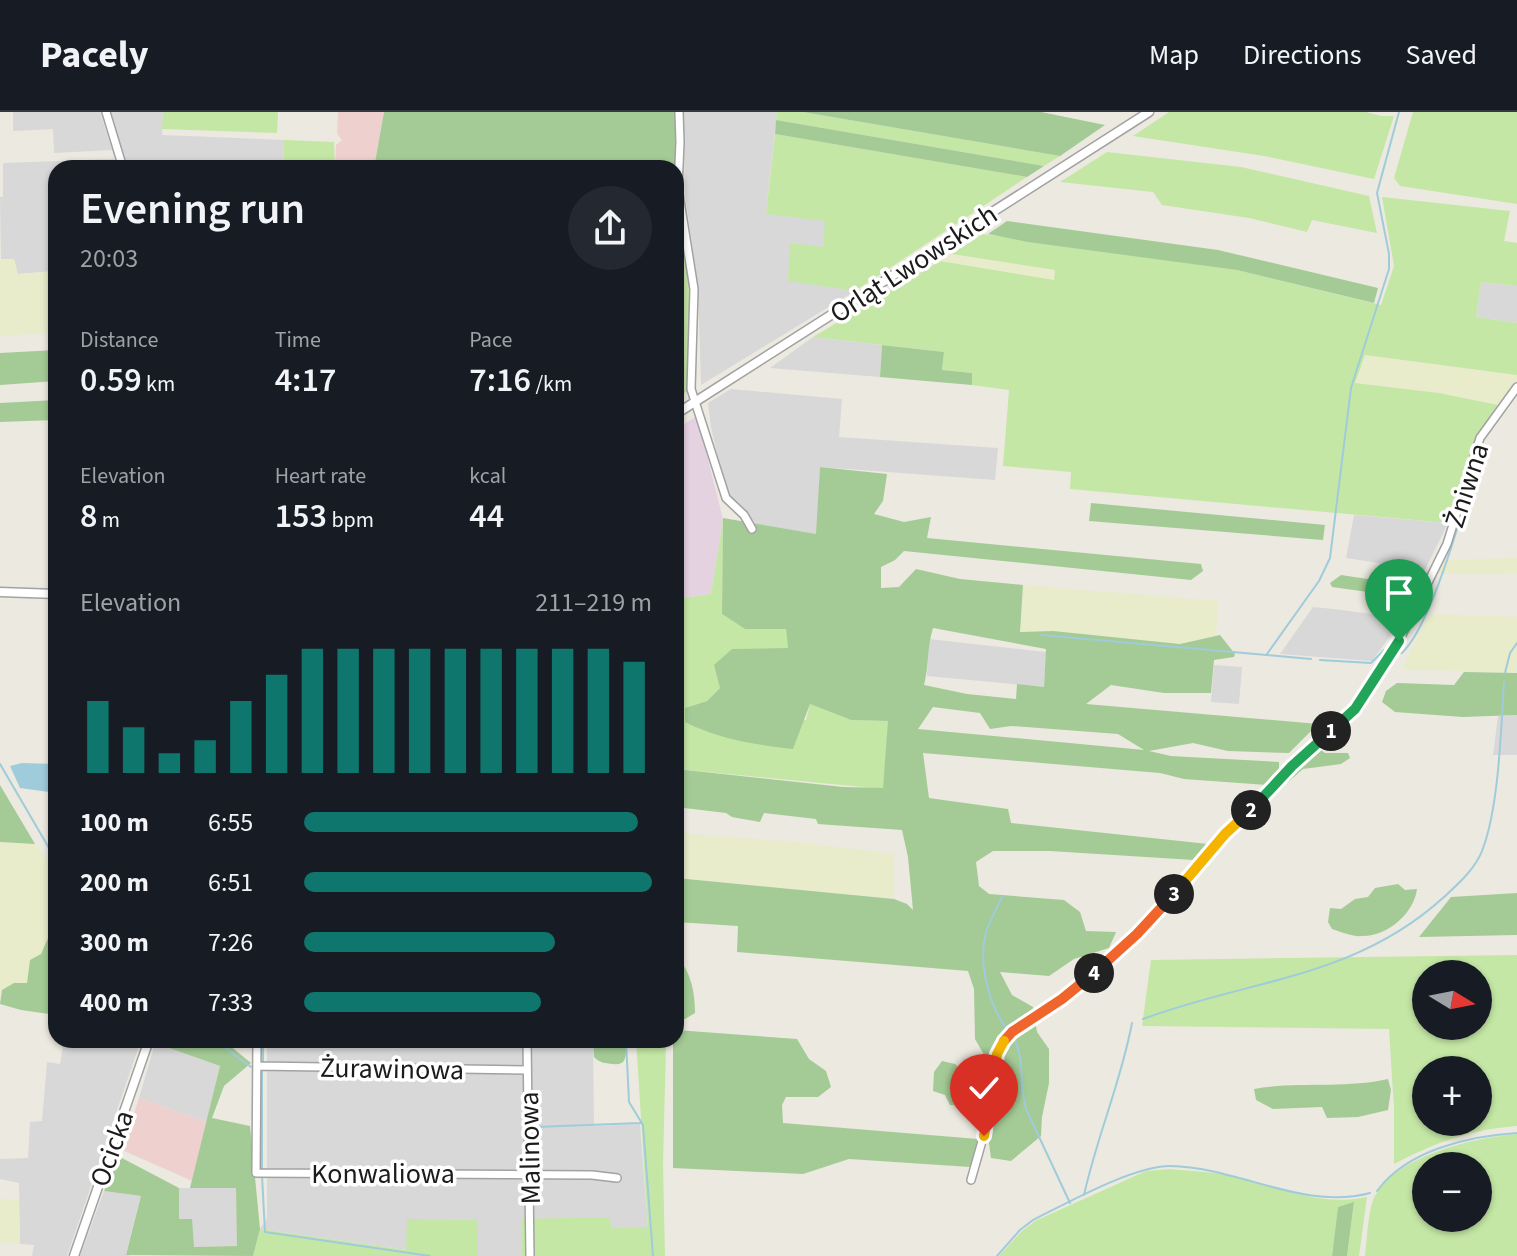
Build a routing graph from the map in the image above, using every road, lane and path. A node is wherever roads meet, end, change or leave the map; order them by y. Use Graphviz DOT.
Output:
graph roads {
  1 [pos="106,112"];
  2 [pos="679,112"];
  3 [pos="1149,112"];
  4 [pos="121,160"];
  5 [pos="679,160"];
  6 [pos="684,226"];
  7 [pos="1517,387"];
  8 [pos="696,401"];
  9 [pos="684,409"];
  10 [pos="752,529"];
  11 [pos="0,592"];
  12 [pos="48,594"];
  13 [pos="146,1048"];
  14 [pos="257,1048"];
  15 [pos="527,1048"];
  16 [pos="257,1066"];
  17 [pos="527,1070"];
  18 [pos="530,1174"];
  19 [pos="617,1178"];
  20 [pos="971,1180"];
  21 [pos="74,1256"];
  22 [pos="530,1256"];
  1 -- 4 [label="street"];
  2 -- 5 [label="street"];
  3 -- 8 [label="street, Orląt Lwowskich"];
  6 -- 8 [label="street"];
  7 -- 20 [label="street, Żniwna"];
  8 -- 9 [label="street, Orląt Lwowskich"];
  8 -- 10 [label="street"];
  11 -- 12 [label="street"];
  13 -- 21 [label="street, Ocicka"];
  14 -- 16 [label="street"];
  15 -- 17 [label="street, Malinowa"];
  16 -- 17 [label="street, Żurawinowa"];
  16 -- 18 [label="street, Konwaliowa"];
  17 -- 18 [label="street, Malinowa"];
  18 -- 19 [label="street, Konwaliowa"];
  18 -- 22 [label="street, Malinowa"];
}
